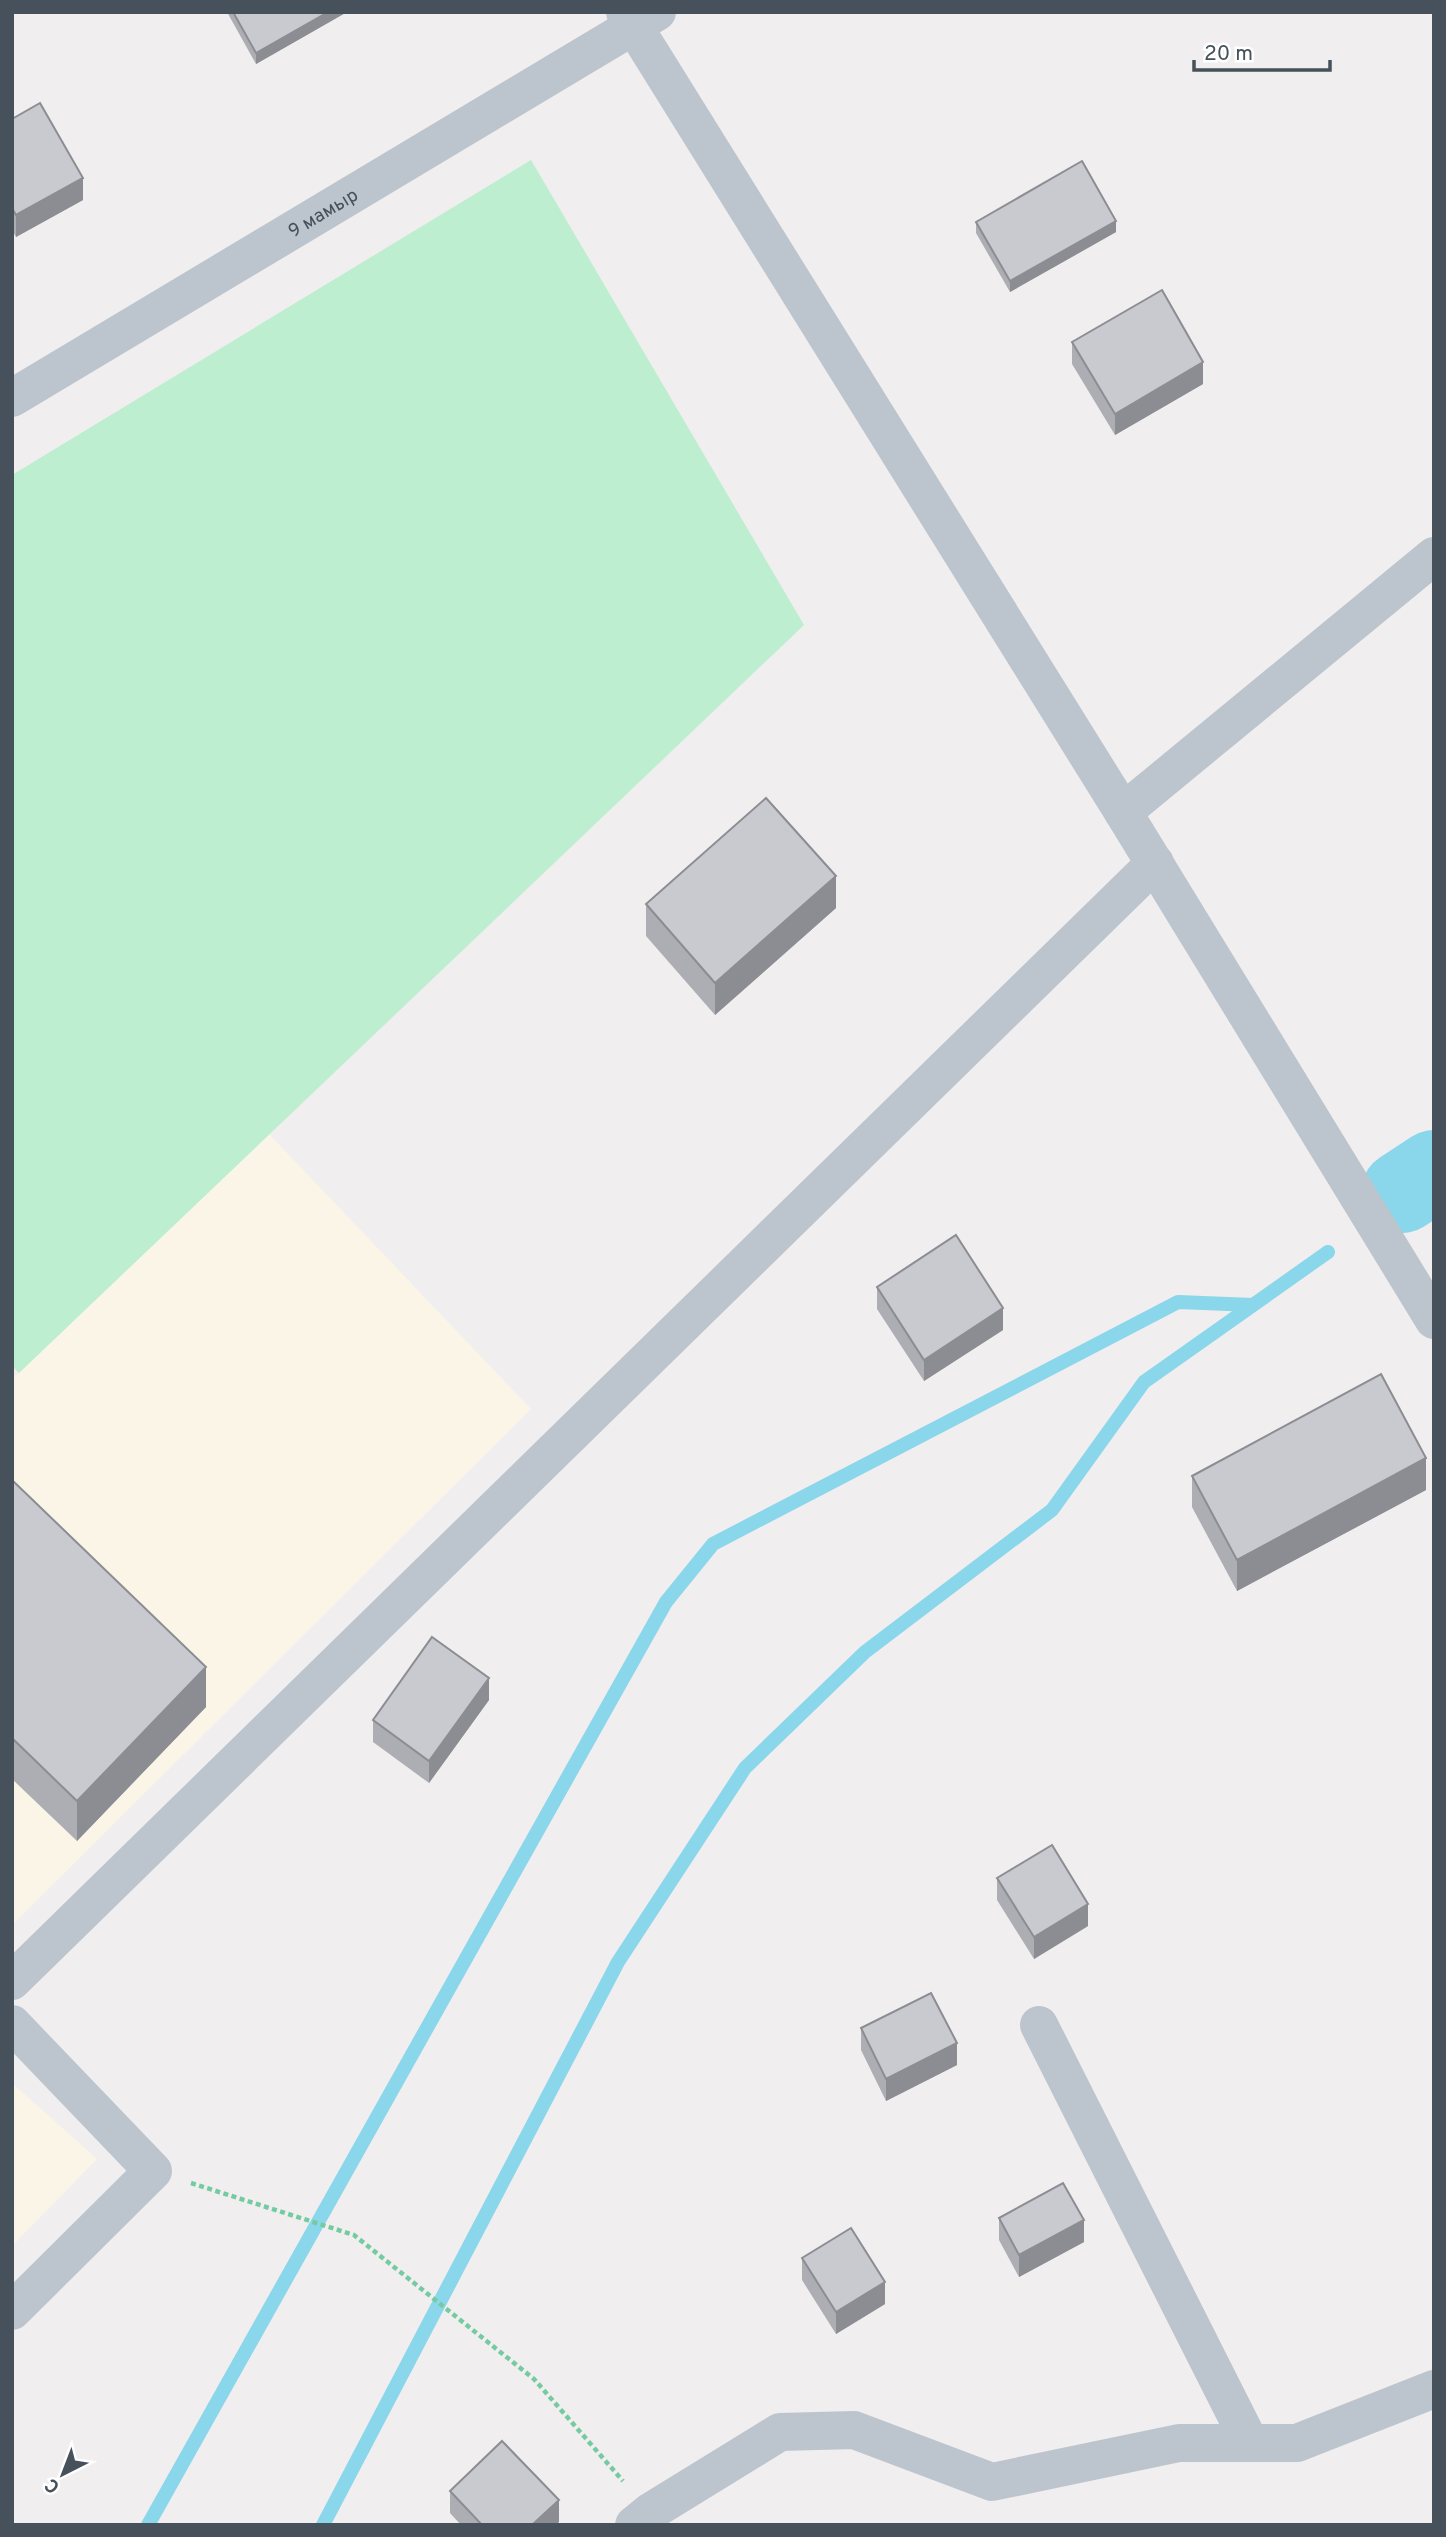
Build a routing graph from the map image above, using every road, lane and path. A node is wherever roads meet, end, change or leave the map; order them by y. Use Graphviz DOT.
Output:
graph roads {
  1 [pos="639,17"];
  2 [pos="12,398"];
  3 [pos="1434,556"];
  4 [pos="1124,812"];
  5 [pos="1155,863"];
  6 [pos="1434,1320"];
  7 [pos="12,1982"];
  8 [pos="12,2024"];
  9 [pos="1039,2025"];
  10 [pos="153,2171"];
  11 [pos="12,2311"];
  12 [pos="1434,2389"];
  13 [pos="1250,2443"];
  14 [pos="642,2518"];
  1 -- 2 [label="street, 9 мамыр"];
  1 -- 4 [label="street"];
  3 -- 4 [label="street"];
  4 -- 5 [label="street"];
  5 -- 6 [label="street"];
  5 -- 7 [label="street"];
  8 -- 10 [label="street"];
  9 -- 13 [label="street"];
  10 -- 11 [label="street"];
  10 -- 14 [label="path"];
  12 -- 13 [label="street"];
  13 -- 14 [label="street"];
}
